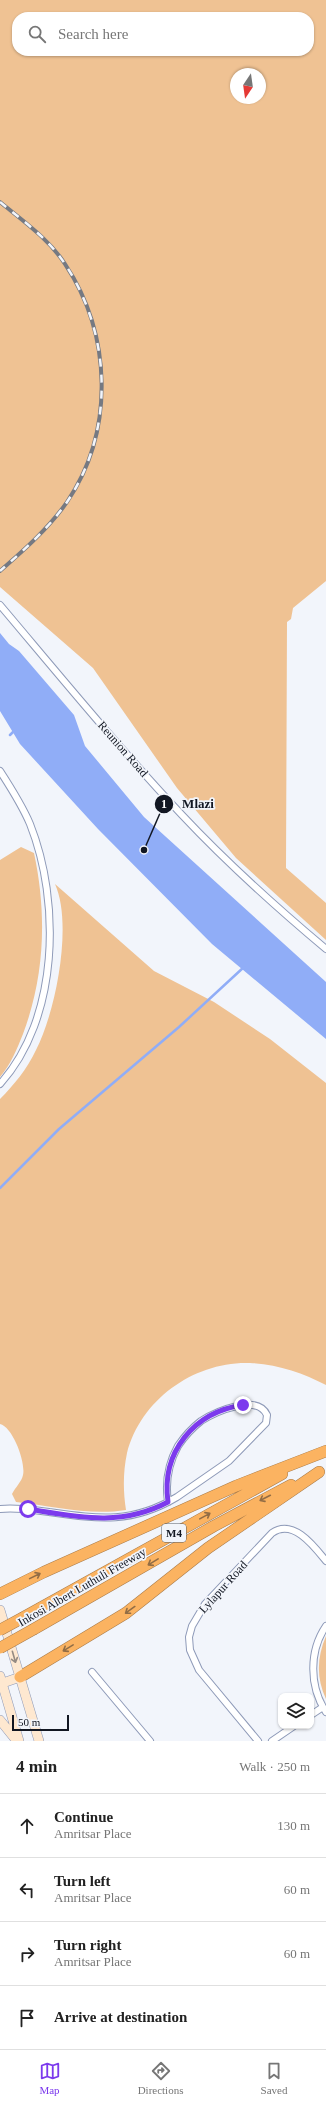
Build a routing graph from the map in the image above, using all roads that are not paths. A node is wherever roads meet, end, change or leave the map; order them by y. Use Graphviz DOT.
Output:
graph roads {
  1 [pos="0,605"];
  2 [pos="0,771"];
  3 [pos="326,949"];
  4 [pos="0,1084"];
  5 [pos="326,1451"];
  6 [pos="326,1454"];
  7 [pos="323,1470"];
  8 [pos="168,1502"];
  9 [pos="0,1509"];
  10 [pos="326,1561"];
  11 [pos="0,1594"];
  12 [pos="0,1610"];
  13 [pos="326,1626"];
  14 [pos="0,1630"];
  15 [pos="0,1648"];
  16 [pos="92,1672"];
  17 [pos="20,1677"];
  18 [pos="1,1681"];
  19 [pos="324,1709"];
  20 [pos="314,1714"];
  21 [pos="0,1720"];
  22 [pos="290,1729"];
  23 [pos="18,1741"];
  24 [pos="39,1741"];
  25 [pos="150,1741"];
  26 [pos="258,1741"];
  27 [pos="272,1741"];
  1 -- 3 [label="street, Reunion Road"];
  2 -- 4 [label="street"];
  11 -- 5 [label="highway, one-way"];
  14 -- 6 [label="highway, Inkosi Albert Luthuli Freeway / M4, one-way, bridge"];
  7 -- 15 [label="highway, Inkosi Albert Luthuli Freeway / M4, one-way, bridge"];
  7 -- 17 [label="highway, one-way"];
  8 -- 8 [label="street"];
  8 -- 9 [label="street"];
  10 -- 26 [label="street, Lylapur Road"];
  12 -- 17 [label="street, one-way"];
  13 -- 19 [label="street"];
  16 -- 25 [label="street"];
  17 -- 18 [label="street"];
  17 -- 24 [label="street"];
  18 -- 23 [label="street"];
  19 -- 20 [label="street"];
  21 -- 23 [label="street"];
  22 -- 27 [label="street"];
}
